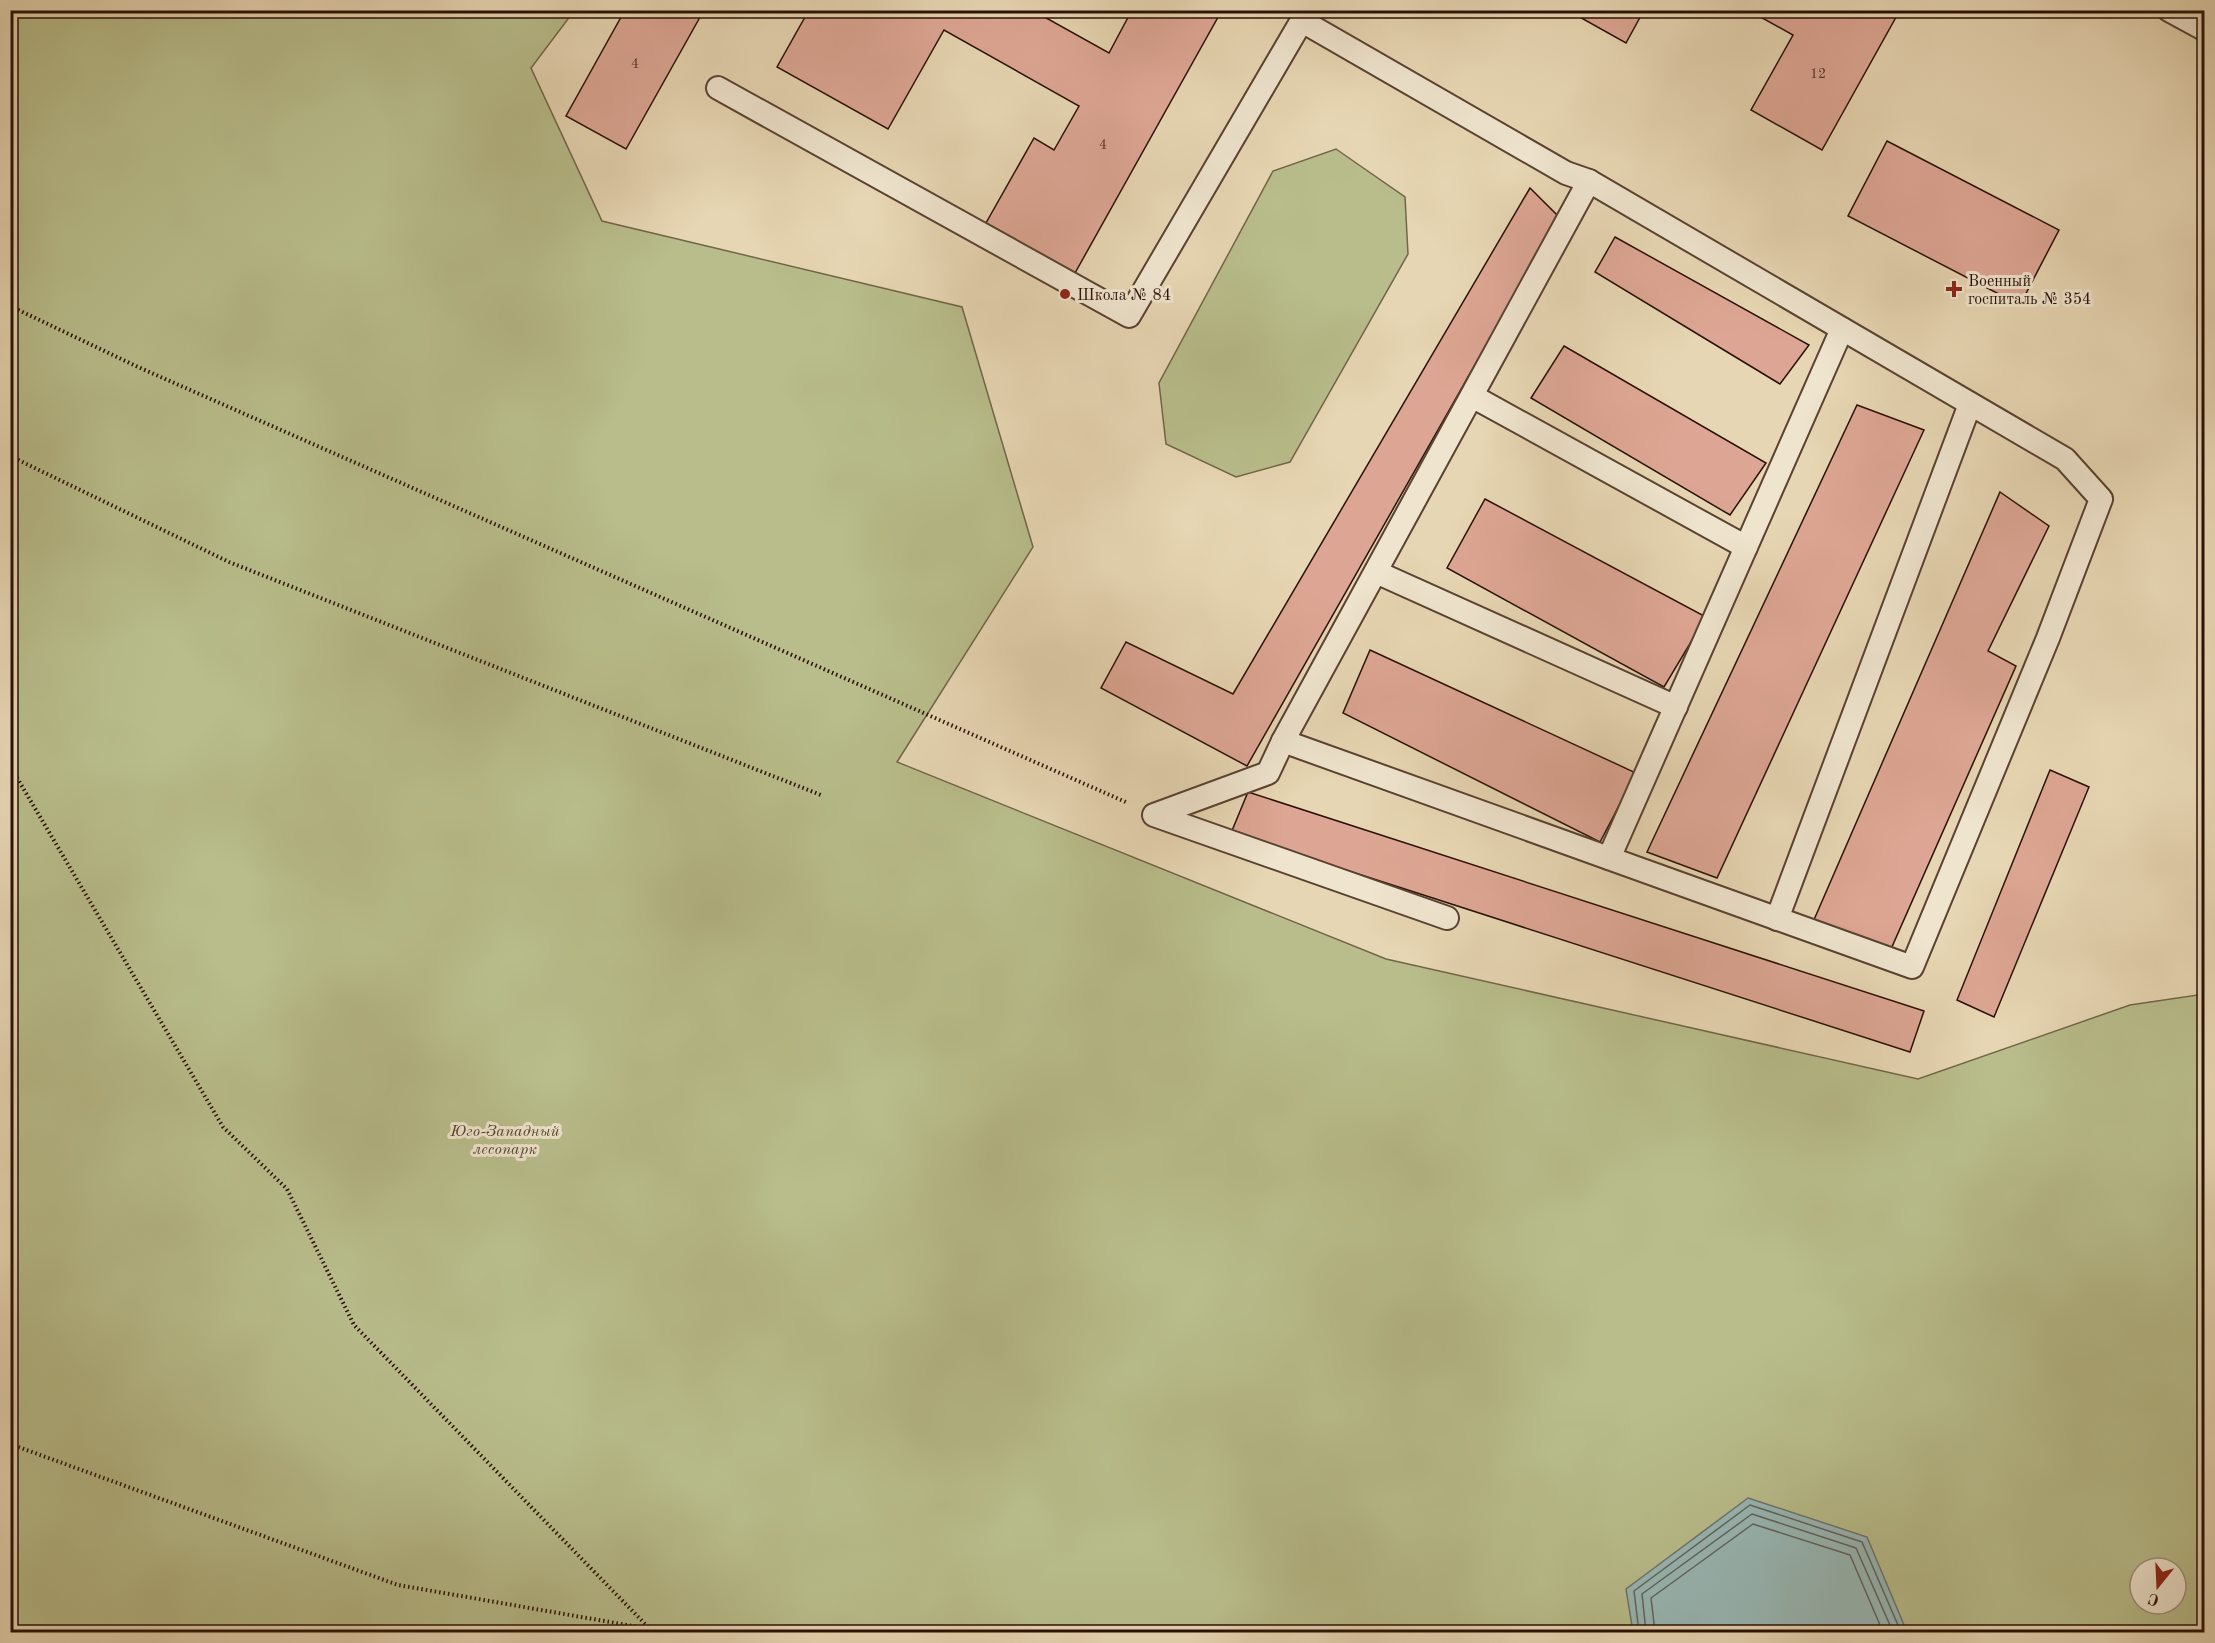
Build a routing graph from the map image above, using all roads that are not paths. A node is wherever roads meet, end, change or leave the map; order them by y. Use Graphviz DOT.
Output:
graph roads {
  1 [pos="2169,10"];
  2 [pos="1305,16"];
  3 [pos="2205,29"];
  4 [pos="718,88"];
  5 [pos="1589,181"];
  6 [pos="1842,329"];
  7 [pos="1472,396"];
  8 [pos="1970,404"];
  9 [pos="1746,547"];
  10 [pos="1376,572"];
  11 [pos="1676,707"];
  12 [pos="1283,741"];
  13 [pos="1609,858"];
  14 [pos="1447,918"];
  15 [pos="1777,919"];
  1 -- 3 [label="lane"];
  2 -- 4 [label="lane"];
  2 -- 5 [label="lane"];
  5 -- 6 [label="lane"];
  5 -- 7 [label="lane"];
  6 -- 8 [label="lane"];
  6 -- 9 [label="lane"];
  7 -- 9 [label="lane"];
  7 -- 10 [label="lane"];
  8 -- 15 [label="lane"];
  8 -- 15 [label="lane"];
  9 -- 11 [label="lane"];
  10 -- 11 [label="lane"];
  10 -- 12 [label="lane"];
  11 -- 13 [label="lane"];
  12 -- 13 [label="lane"];
  12 -- 14 [label="lane"];
  13 -- 15 [label="lane"];
}
